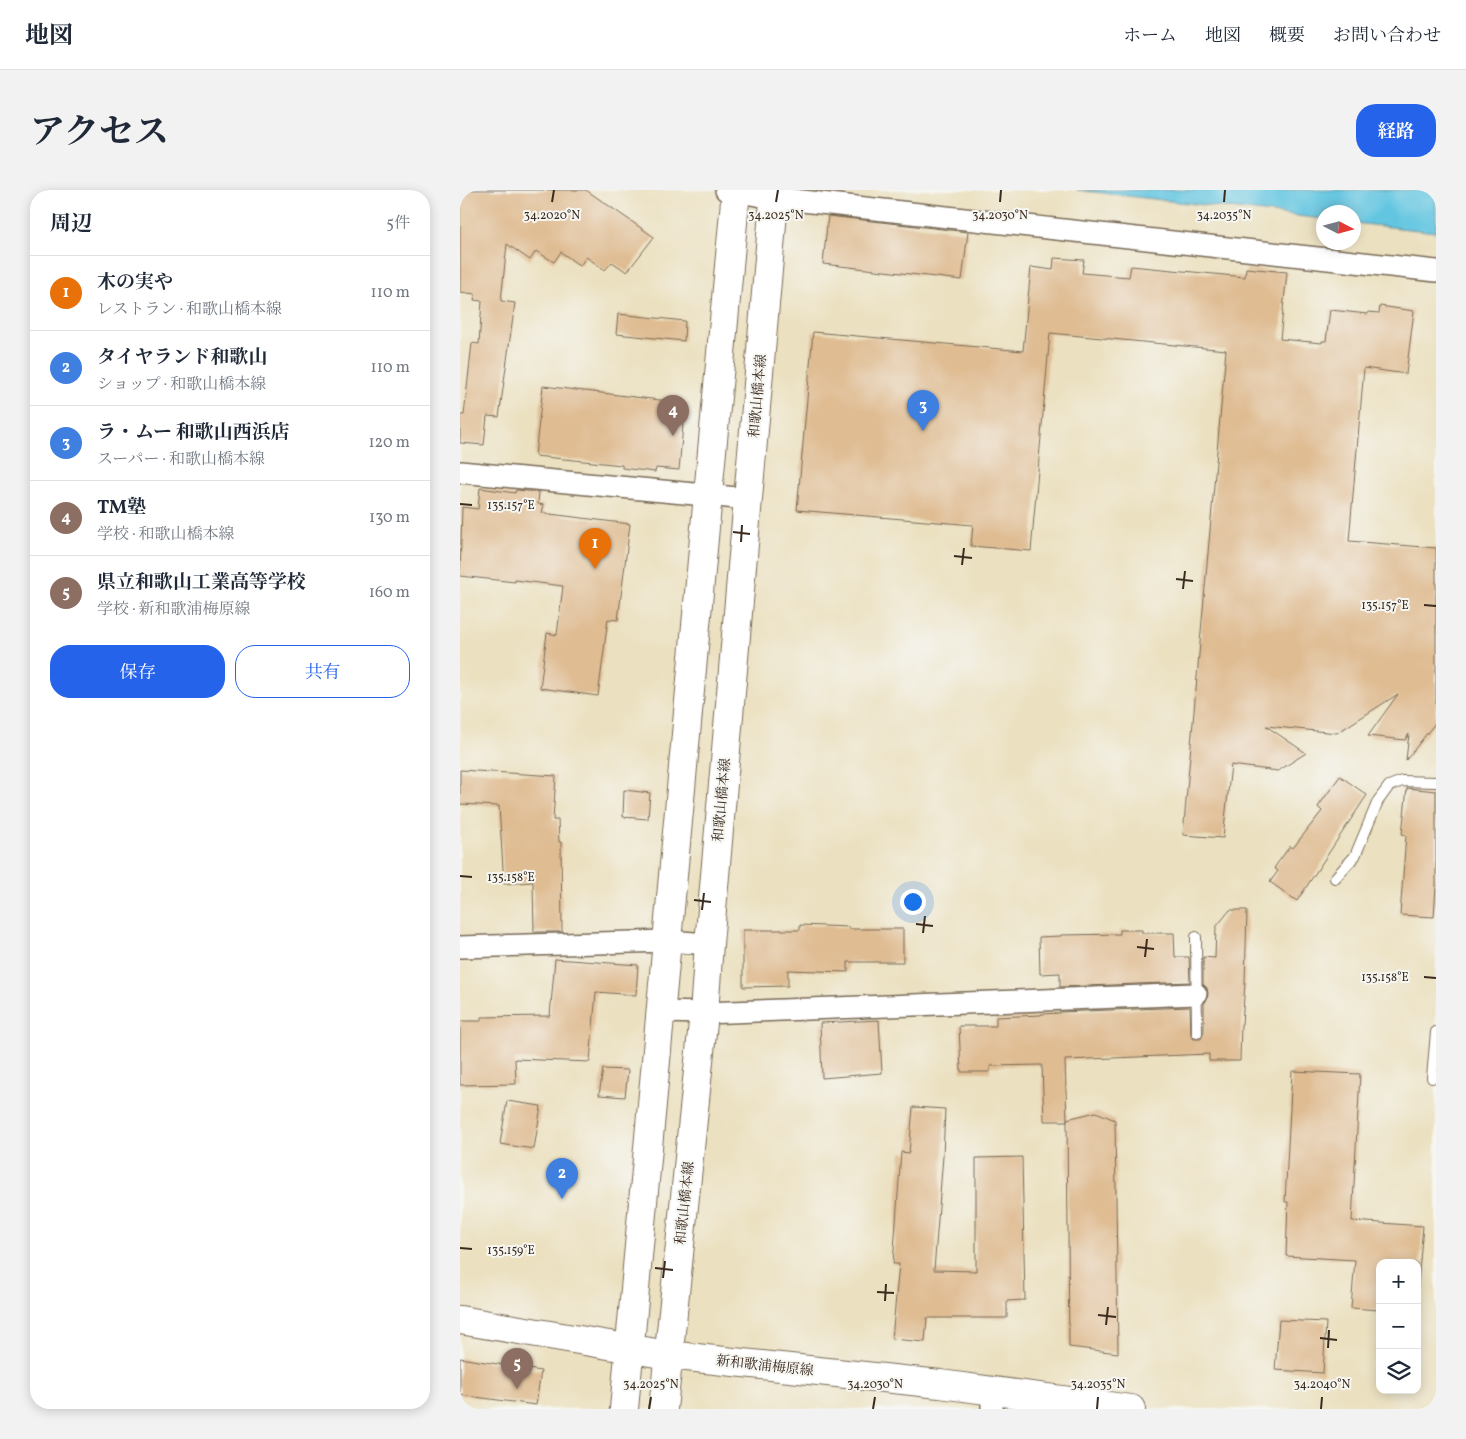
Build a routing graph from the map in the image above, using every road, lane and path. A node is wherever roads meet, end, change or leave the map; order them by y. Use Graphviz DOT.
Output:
graph roads {
  1 [pos="733,191"];
  2 [pos="775,194"];
  3 [pos="1436,271"];
  4 [pos="460,472"];
  5 [pos="709,496"];
  6 [pos="748,499"];
  7 [pos="1436,782"];
  8 [pos="1335,878"];
  9 [pos="1196,937"];
  10 [pos="667,941"];
  11 [pos="709,944"];
  12 [pos="460,947"];
  13 [pos="1196,994"];
  14 [pos="661,1012"];
  15 [pos="704,1013"];
  16 [pos="1436,1032"];
  17 [pos="1197,1033"];
  18 [pos="1432,1078"];
  19 [pos="460,1320"];
  20 [pos="630,1348"];
  21 [pos="668,1355"];
  22 [pos="992,1400"];
  23 [pos="624,1409"];
  24 [pos="663,1409"];
  25 [pos="1131,1409"];
  1 -- 2 [label="street"];
  1 -- 5 [label="main road"];
  2 -- 3 [label="street"];
  2 -- 6 [label="main road, 和歌山橋本線"];
  4 -- 5 [label="street"];
  5 -- 6 [label="street"];
  5 -- 10 [label="main road"];
  6 -- 11 [label="main road, 和歌山橋本線"];
  7 -- 8 [label="lane"];
  9 -- 13 [label="lane"];
  10 -- 11 [label="street"];
  10 -- 12 [label="street"];
  10 -- 14 [label="main road"];
  11 -- 15 [label="main road, 和歌山橋本線"];
  13 -- 15 [label="street"];
  13 -- 17 [label="lane"];
  14 -- 15 [label="street"];
  14 -- 20 [label="main road"];
  15 -- 21 [label="main road, 和歌山橋本線"];
  16 -- 18 [label="lane"];
  19 -- 20 [label="main road, 新和歌浦梅原線"];
  20 -- 21 [label="main road, 新和歌浦梅原線"];
  20 -- 23 [label="main road"];
  21 -- 22 [label="main road, 新和歌浦梅原線"];
  21 -- 24 [label="main road, 和歌山橋本線"];
  22 -- 25 [label="main road, 新和歌浦梅原線"];
}
